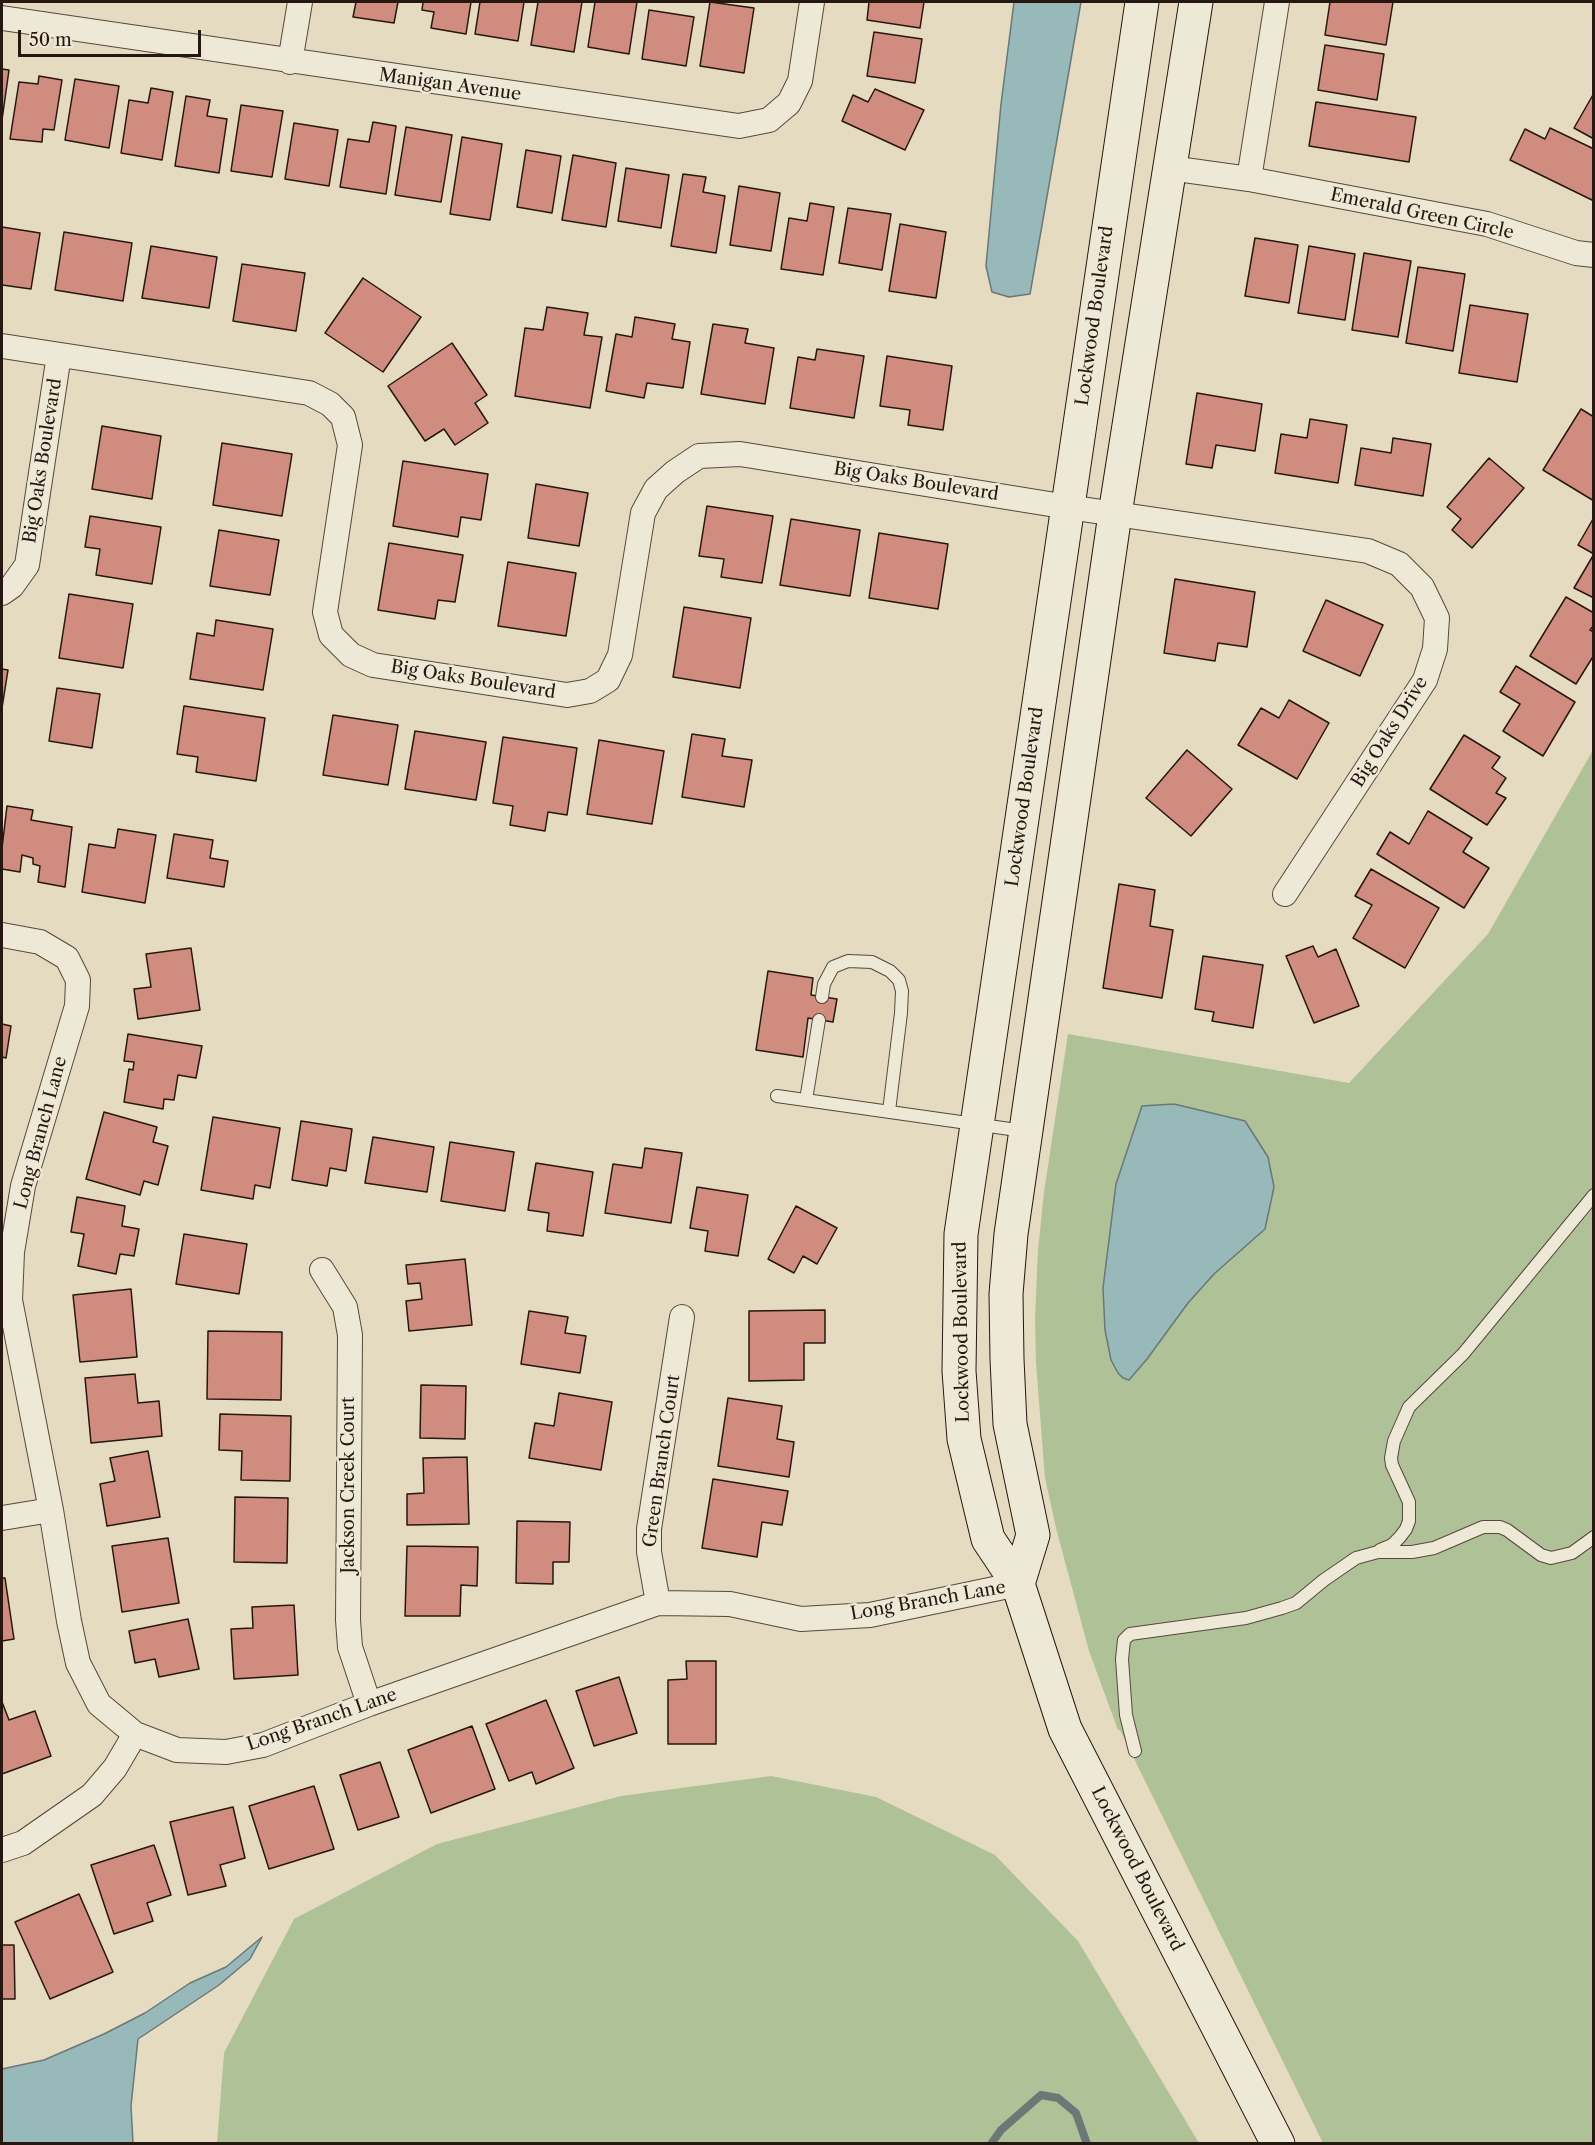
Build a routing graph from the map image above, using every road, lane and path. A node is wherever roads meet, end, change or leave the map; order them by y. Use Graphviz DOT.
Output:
graph roads {
  1 [pos="300,2"];
  2 [pos="812,2"];
  3 [pos="1142,2"];
  4 [pos="1196,2"];
  5 [pos="1277,2"];
  6 [pos="2,18"];
  7 [pos="290,62"];
  8 [pos="1170,168"];
  9 [pos="1249,179"];
  10 [pos="1593,255"];
  11 [pos="2,346"];
  12 [pos="59,355"];
  13 [pos="1068,507"];
  14 [pos="1115,514"];
  15 [pos="2,593"];
  16 [pos="1285,894"];
  17 [pos="2,935"];
  18 [pos="822,997"];
  19 [pos="819,1020"];
  20 [pos="777,1096"];
  21 [pos="806,1100"];
  22 [pos="889,1111"];
  23 [pos="978,1123"];
  24 [pos="1026,1131"];
  25 [pos="1593,1195"];
  26 [pos="322,1270"];
  27 [pos="682,1317"];
  28 [pos="51,1510"];
  29 [pos="2,1518"];
  30 [pos="1593,1537"];
  31 [pos="1378,1551"];
  32 [pos="1018,1584"];
  33 [pos="658,1603"];
  34 [pos="369,1704"];
  35 [pos="135,1734"];
  36 [pos="1135,1751"];
  37 [pos="2,1850"];
  38 [pos="1278,2144"];
  1 -- 7 [label="street"];
  2 -- 7 [label="street, Manigan Avenue"];
  3 -- 13 [label="main road, Lockwood Boulevard"];
  4 -- 8 [label="main road"];
  5 -- 9 [label="street"];
  6 -- 7 [label="street, Manigan Avenue"];
  8 -- 9 [label="street, Emerald Green Circle"];
  8 -- 14 [label="main road"];
  9 -- 10 [label="street, Emerald Green Circle"];
  11 -- 12 [label="street, Big Oaks Boulevard"];
  12 -- 13 [label="street, Big Oaks Boulevard"];
  12 -- 15 [label="street, Big Oaks Boulevard"];
  13 -- 14 [label="street, Big Oaks Boulevard"];
  13 -- 23 [label="main road, Lockwood Boulevard"];
  14 -- 16 [label="street, Big Oaks Drive"];
  14 -- 24 [label="main road"];
  17 -- 28 [label="street, Long Branch Lane"];
  18 -- 22 [label="lane"];
  19 -- 21 [label="lane"];
  20 -- 21 [label="lane"];
  21 -- 22 [label="lane"];
  22 -- 23 [label="lane"];
  23 -- 24 [label="lane"];
  23 -- 32 [label="main road, Lockwood Boulevard"];
  24 -- 32 [label="main road"];
  25 -- 31 [label="lane"];
  26 -- 34 [label="street, Jackson Creek Court"];
  27 -- 33 [label="street, Green Branch Court"];
  28 -- 29 [label="street"];
  28 -- 35 [label="street, Long Branch Lane"];
  30 -- 31 [label="lane"];
  31 -- 36 [label="lane"];
  32 -- 33 [label="street, Long Branch Lane"];
  32 -- 38 [label="main road, Lockwood Boulevard"];
  33 -- 34 [label="street, Long Branch Lane"];
  34 -- 35 [label="street, Long Branch Lane"];
  35 -- 37 [label="street"];
}
